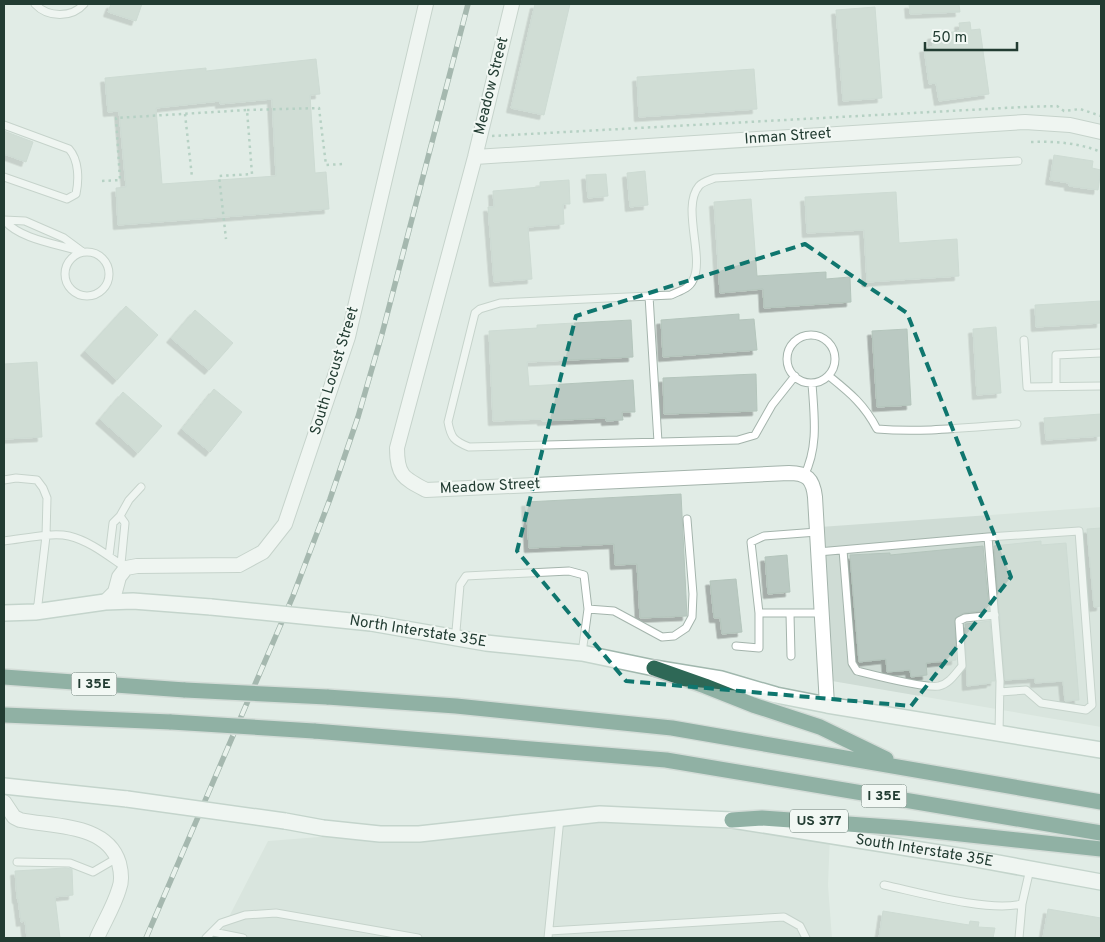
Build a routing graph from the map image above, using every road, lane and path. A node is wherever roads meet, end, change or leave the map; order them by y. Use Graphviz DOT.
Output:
graph roads {
  1 [pos="35,4"];
  2 [pos="84,4"];
  3 [pos="426,4"];
  4 [pos="512,4"];
  5 [pos="247,110"];
  6 [pos="185,114"];
  7 [pos="1101,116"];
  8 [pos="4,125"];
  9 [pos="1101,132"];
  10 [pos="491,136"];
  11 [pos="1031,142"];
  12 [pos="1101,152"];
  13 [pos="475,157"];
  14 [pos="1018,161"];
  15 [pos="344,164"];
  16 [pos="4,177"];
  17 [pos="192,177"];
  18 [pos="102,181"];
  19 [pos="4,220"];
  20 [pos="226,239"];
  21 [pos="83,252"];
  22 [pos="649,296"];
  23 [pos="1024,340"];
  24 [pos="1101,353"];
  25 [pos="795,376"];
  26 [pos="829,376"];
  27 [pos="812,383"];
  28 [pos="1056,386"];
  29 [pos="1101,386"];
  30 [pos="1017,424"];
  31 [pos="658,442"];
  32 [pos="804,476"];
  33 [pos="4,480"];
  34 [pos="141,487"];
  35 [pos="120,516"];
  36 [pos="687,519"];
  37 [pos="817,532"];
  38 [pos="46,536"];
  39 [pos="988,537"];
  40 [pos="4,541"];
  41 [pos="842,550"];
  42 [pos="818,552"];
  43 [pos="109,556"];
  44 [pos="124,566"];
  45 [pos="105,602"];
  46 [pos="588,609"];
  47 [pos="34,612"];
  48 [pos="4,613"];
  49 [pos="760,613"];
  50 [pos="822,613"];
  51 [pos="790,614"];
  52 [pos="995,616"];
  53 [pos="453,638"];
  54 [pos="736,646"];
  55 [pos="582,653"];
  56 [pos="791,656"];
  57 [pos="654,668"];
  58 [pos="4,677"];
  59 [pos="1000,692"];
  60 [pos="827,706"];
  61 [pos="4,716"];
  62 [pos="999,733"];
  63 [pos="1101,750"];
  64 [pos="903,767"];
  65 [pos="4,786"];
  66 [pos="4,802"];
  67 [pos="1101,802"];
  68 [pos="560,818"];
  69 [pos="732,820"];
  70 [pos="1101,833"];
  71 [pos="1101,849"];
  72 [pos="117,858"];
  73 [pos="17,862"];
  74 [pos="1030,869"];
  75 [pos="1101,882"];
  76 [pos="884,885"];
  77 [pos="1022,904"];
  78 [pos="212,932"];
  79 [pos="548,934"];
  80 [pos="97,938"];
  81 [pos="206,938"];
  82 [pos="243,938"];
  83 [pos="418,938"];
  84 [pos="806,938"];
  85 [pos="1019,938"];
  1 -- 2 [label="lane"];
  3 -- 44 [label="street, South Locust Street"];
  4 -- 13 [label="street, Meadow Street"];
  5 -- 6 [label="path"];
  5 -- 15 [label="path"];
  5 -- 20 [label="path"];
  6 -- 17 [label="path"];
  6 -- 18 [label="path"];
  7 -- 10 [label="path"];
  8 -- 16 [label="lane"];
  9 -- 13 [label="street, Inman Street"];
  11 -- 12 [label="path"];
  13 -- 32 [label="street, Meadow Street"];
  14 -- 22 [label="lane"];
  19 -- 21 [label="lane"];
  19 -- 21 [label="lane"];
  21 -- 21 [label="lane"];
  22 -- 31 [label="lane"];
  22 -- 31 [label="lane"];
  23 -- 28 [label="lane"];
  24 -- 28 [label="lane"];
  25 -- 26 [label="lane"];
  25 -- 27 [label="lane"];
  25 -- 31 [label="lane"];
  26 -- 27 [label="lane"];
  26 -- 30 [label="lane"];
  27 -- 32 [label="lane"];
  28 -- 29 [label="lane"];
  32 -- 37 [label="street"];
  33 -- 38 [label="lane"];
  34 -- 35 [label="lane"];
  35 -- 43 [label="lane"];
  35 -- 44 [label="lane"];
  36 -- 46 [label="lane"];
  37 -- 42 [label="street"];
  37 -- 49 [label="lane"];
  38 -- 40 [label="lane"];
  38 -- 43 [label="lane"];
  38 -- 47 [label="lane"];
  39 -- 41 [label="lane"];
  39 -- 52 [label="lane"];
  39 -- 59 [label="lane"];
  41 -- 42 [label="lane"];
  41 -- 52 [label="lane"];
  42 -- 50 [label="street"];
  43 -- 44 [label="lane"];
  44 -- 45 [label="street"];
  45 -- 47 [label="main road, North Interstate 35E"];
  45 -- 53 [label="main road, North Interstate 35E, bridge"];
  46 -- 53 [label="lane"];
  46 -- 55 [label="lane"];
  47 -- 48 [label="main road, North Interstate 35E"];
  49 -- 51 [label="lane"];
  49 -- 54 [label="lane"];
  50 -- 51 [label="lane"];
  50 -- 60 [label="street"];
  51 -- 56 [label="lane"];
  52 -- 59 [label="lane"];
  53 -- 55 [label="main road, North Interstate 35E"];
  55 -- 57 [label="main road, North Interstate 35E"];
  57 -- 60 [label="main road, North Interstate 35E"];
  57 -- 64 [label="highway"];
  58 -- 64 [label="highway, I 35E, bridge"];
  59 -- 62 [label="lane"];
  60 -- 62 [label="main road"];
  61 -- 70 [label="highway, I 35E, bridge"];
  62 -- 63 [label="main road"];
  64 -- 67 [label="highway, I 35E"];
  65 -- 68 [label="main road, bridge"];
  66 -- 72 [label="street"];
  68 -- 69 [label="main road, South Interstate 35E"];
  68 -- 79 [label="lane"];
  69 -- 71 [label="highway, US 377"];
  69 -- 74 [label="main road, South Interstate 35E"];
  72 -- 73 [label="lane"];
  72 -- 80 [label="street"];
  74 -- 75 [label="main road, South Interstate 35E"];
  74 -- 77 [label="lane"];
  76 -- 77 [label="lane"];
  77 -- 85 [label="lane"];
  78 -- 81 [label="lane"];
  78 -- 82 [label="lane"];
  78 -- 83 [label="lane"];
  79 -- 84 [label="lane"];
}
